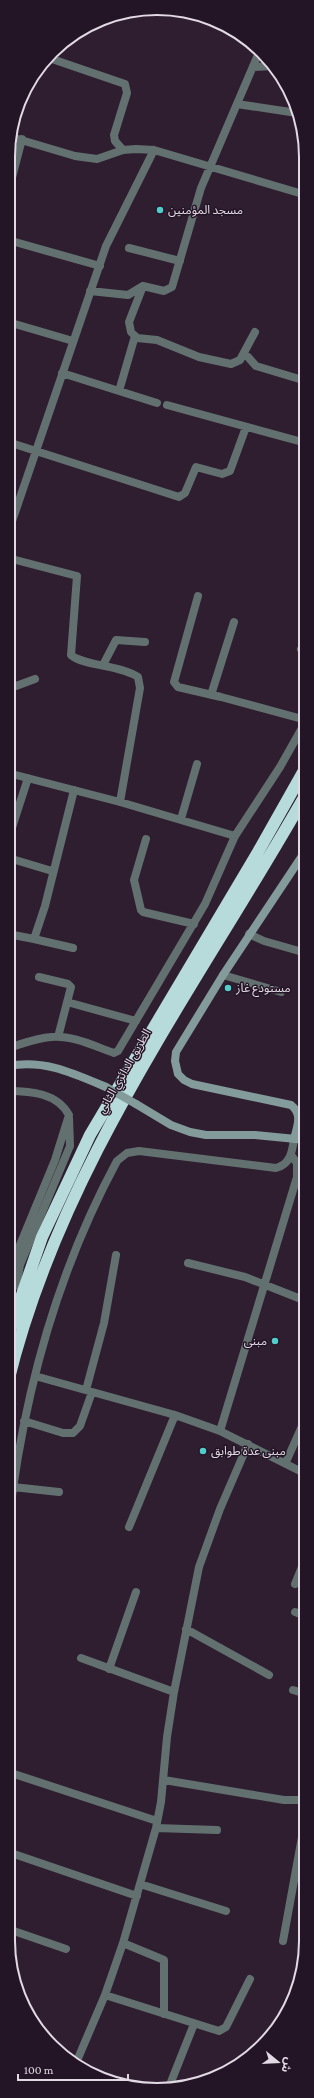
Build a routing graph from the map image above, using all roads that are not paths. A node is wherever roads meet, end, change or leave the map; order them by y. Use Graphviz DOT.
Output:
graph roads {
  1 [pos="257,57"];
  2 [pos="54,60"];
  3 [pos="266,66"];
  4 [pos="253,67"];
  5 [pos="237,104"];
  6 [pos="292,113"];
  7 [pos="16,138"];
  8 [pos="22,140"];
  9 [pos="123,150"];
  10 [pos="154,150"];
  11 [pos="15,166"];
  12 [pos="210,166"];
  13 [pos="299,193"];
  14 [pos="15,242"];
  15 [pos="129,248"];
  16 [pos="180,260"];
  17 [pos="100,266"];
  18 [pos="143,286"];
  19 [pos="90,291"];
  20 [pos="15,324"];
  21 [pos="256,332"];
  22 [pos="135,336"];
  23 [pos="73,341"];
  24 [pos="243,355"];
  25 [pos="62,373"];
  26 [pos="299,379"];
  27 [pos="119,391"];
  28 [pos="157,403"];
  29 [pos="167,405"];
  30 [pos="246,427"];
  31 [pos="299,441"];
  32 [pos="15,444"];
  33 [pos="35,451"];
  34 [pos="15,513"];
  35 [pos="15,560"];
  36 [pos="198,596"];
  37 [pos="234,622"];
  38 [pos="145,642"];
  39 [pos="103,664"];
  40 [pos="35,679"];
  41 [pos="15,686"];
  42 [pos="211,695"];
  43 [pos="299,718"];
  44 [pos="299,733"];
  45 [pos="197,764"];
  46 [pos="15,775"];
  47 [pos="28,778"];
  48 [pos="299,779"];
  49 [pos="74,790"];
  50 [pos="120,802"];
  51 [pos="299,806"];
  52 [pos="15,818"];
  53 [pos="181,819"];
  54 [pos="235,836"];
  55 [pos="146,839"];
  56 [pos="15,860"];
  57 [pos="299,862"];
  58 [pos="52,871"];
  59 [pos="194,924"];
  60 [pos="249,934"];
  61 [pos="15,935"];
  62 [pos="34,939"];
  63 [pos="73,948"];
  64 [pos="299,951"];
  65 [pos="223,975"];
  66 [pos="39,977"];
  67 [pos="281,992"];
  68 [pos="67,1002"];
  69 [pos="136,1021"];
  70 [pos="58,1037"];
  71 [pos="15,1046"];
  72 [pos="15,1065"];
  73 [pos="15,1091"];
  74 [pos="69,1115"];
  75 [pos="294,1139"];
  76 [pos="299,1139"];
  77 [pos="291,1155"];
  78 [pos="116,1255"];
  79 [pos="15,1257"];
  80 [pos="188,1263"];
  81 [pos="264,1284"];
  82 [pos="22,1292"];
  83 [pos="299,1298"];
  84 [pos="15,1314"];
  85 [pos="15,1358"];
  86 [pos="35,1376"];
  87 [pos="89,1391"];
  88 [pos="175,1415"];
  89 [pos="24,1421"];
  90 [pos="220,1431"];
  91 [pos="299,1433"];
  92 [pos="248,1444"];
  93 [pos="286,1462"];
  94 [pos="299,1470"];
  95 [pos="15,1475"];
  96 [pos="15,1487"];
  97 [pos="59,1492"];
  98 [pos="129,1527"];
  99 [pos="299,1574"];
  100 [pos="295,1584"];
  101 [pos="136,1592"];
  102 [pos="295,1612"];
  103 [pos="299,1613"];
  104 [pos="186,1629"];
  105 [pos="81,1658"];
  106 [pos="109,1668"];
  107 [pos="269,1675"];
  108 [pos="293,1690"];
  109 [pos="174,1692"];
  110 [pos="299,1692"];
  111 [pos="15,1774"];
  112 [pos="164,1780"];
  113 [pos="299,1800"];
  114 [pos="157,1825"];
  115 [pos="217,1830"];
  116 [pos="299,1853"];
  117 [pos="15,1854"];
  118 [pos="140,1884"];
  119 [pos="137,1896"];
  120 [pos="226,1911"];
  121 [pos="15,1931"];
  122 [pos="283,1941"];
  123 [pos="123,1943"];
  124 [pos="66,1949"];
  125 [pos="250,1979"];
  126 [pos="105,1995"];
  127 [pos="164,2014"];
  128 [pos="194,2024"];
  129 [pos="78,2059"];
  130 [pos="171,2083"];
  1 -- 4 [label="street"];
  2 -- 9 [label="street"];
  3 -- 4 [label="street"];
  4 -- 5 [label="street"];
  5 -- 6 [label="street"];
  5 -- 12 [label="street"];
  7 -- 8 [label="street"];
  8 -- 9 [label="street"];
  8 -- 11 [label="street"];
  9 -- 10 [label="street"];
  10 -- 12 [label="street"];
  10 -- 17 [label="street"];
  12 -- 13 [label="street"];
  12 -- 16 [label="street"];
  14 -- 17 [label="street"];
  15 -- 16 [label="street"];
  16 -- 18 [label="street"];
  17 -- 19 [label="street"];
  18 -- 19 [label="street"];
  18 -- 22 [label="street"];
  19 -- 23 [label="street"];
  20 -- 23 [label="street"];
  21 -- 24 [label="street"];
  22 -- 24 [label="street"];
  22 -- 27 [label="street"];
  23 -- 25 [label="street"];
  24 -- 26 [label="street"];
  25 -- 27 [label="street"];
  25 -- 33 [label="street"];
  27 -- 28 [label="street"];
  29 -- 30 [label="street"];
  30 -- 31 [label="street"];
  30 -- 33 [label="street"];
  32 -- 33 [label="street"];
  33 -- 34 [label="street"];
  35 -- 39 [label="street"];
  36 -- 42 [label="street"];
  37 -- 42 [label="street"];
  38 -- 39 [label="street"];
  39 -- 50 [label="street"];
  40 -- 41 [label="street"];
  42 -- 43 [label="street"];
  44 -- 54 [label="street"];
  45 -- 53 [label="street"];
  46 -- 47 [label="street"];
  47 -- 49 [label="street"];
  47 -- 52 [label="street"];
  48 -- 82 [label="highway, الطريق الدائري الثاني"];
  49 -- 50 [label="street"];
  49 -- 58 [label="street"];
  50 -- 53 [label="street"];
  51 -- 85 [label="highway, الطريق الدائري الثاني"];
  53 -- 54 [label="street"];
  54 -- 59 [label="street"];
  55 -- 59 [label="street"];
  56 -- 58 [label="street"];
  57 -- 60 [label="street"];
  58 -- 62 [label="street"];
  59 -- 69 [label="street"];
  60 -- 64 [label="street"];
  60 -- 65 [label="street"];
  61 -- 62 [label="street"];
  62 -- 63 [label="street"];
  65 -- 67 [label="street"];
  65 -- 75 [label="street"];
  66 -- 68 [label="street"];
  68 -- 69 [label="street"];
  68 -- 70 [label="street"];
  69 -- 70 [label="street"];
  70 -- 71 [label="street"];
  72 -- 75 [label="street, bridge"];
  73 -- 74 [label="street"];
  74 -- 79 [label="street"];
  74 -- 82 [label="street"];
  75 -- 76 [label="street"];
  75 -- 77 [label="street"];
  77 -- 81 [label="street"];
  77 -- 86 [label="street"];
  78 -- 87 [label="street"];
  80 -- 81 [label="street"];
  81 -- 83 [label="street"];
  81 -- 90 [label="street"];
  82 -- 84 [label="highway, الطريق الدائري الثاني"];
  86 -- 87 [label="street"];
  86 -- 89 [label="street"];
  87 -- 88 [label="street"];
  87 -- 89 [label="street"];
  88 -- 90 [label="street"];
  88 -- 98 [label="street"];
  89 -- 95 [label="street"];
  90 -- 92 [label="street"];
  91 -- 93 [label="street"];
  92 -- 93 [label="street"];
  92 -- 104 [label="street"];
  93 -- 94 [label="street"];
  96 -- 97 [label="street"];
  99 -- 100 [label="street"];
  101 -- 106 [label="street"];
  102 -- 103 [label="street"];
  104 -- 107 [label="street"];
  104 -- 109 [label="street"];
  105 -- 106 [label="street"];
  106 -- 109 [label="street"];
  108 -- 110 [label="street"];
  109 -- 112 [label="street"];
  111 -- 114 [label="street"];
  112 -- 113 [label="street"];
  112 -- 114 [label="street"];
  114 -- 115 [label="street"];
  114 -- 118 [label="street"];
  116 -- 122 [label="street"];
  117 -- 119 [label="street"];
  118 -- 119 [label="street"];
  118 -- 120 [label="street"];
  119 -- 123 [label="street"];
  121 -- 124 [label="street"];
  123 -- 126 [label="street"];
  123 -- 127 [label="street"];
  125 -- 128 [label="street"];
  126 -- 127 [label="street"];
  126 -- 129 [label="street"];
  127 -- 128 [label="street"];
  128 -- 130 [label="street"];
}
